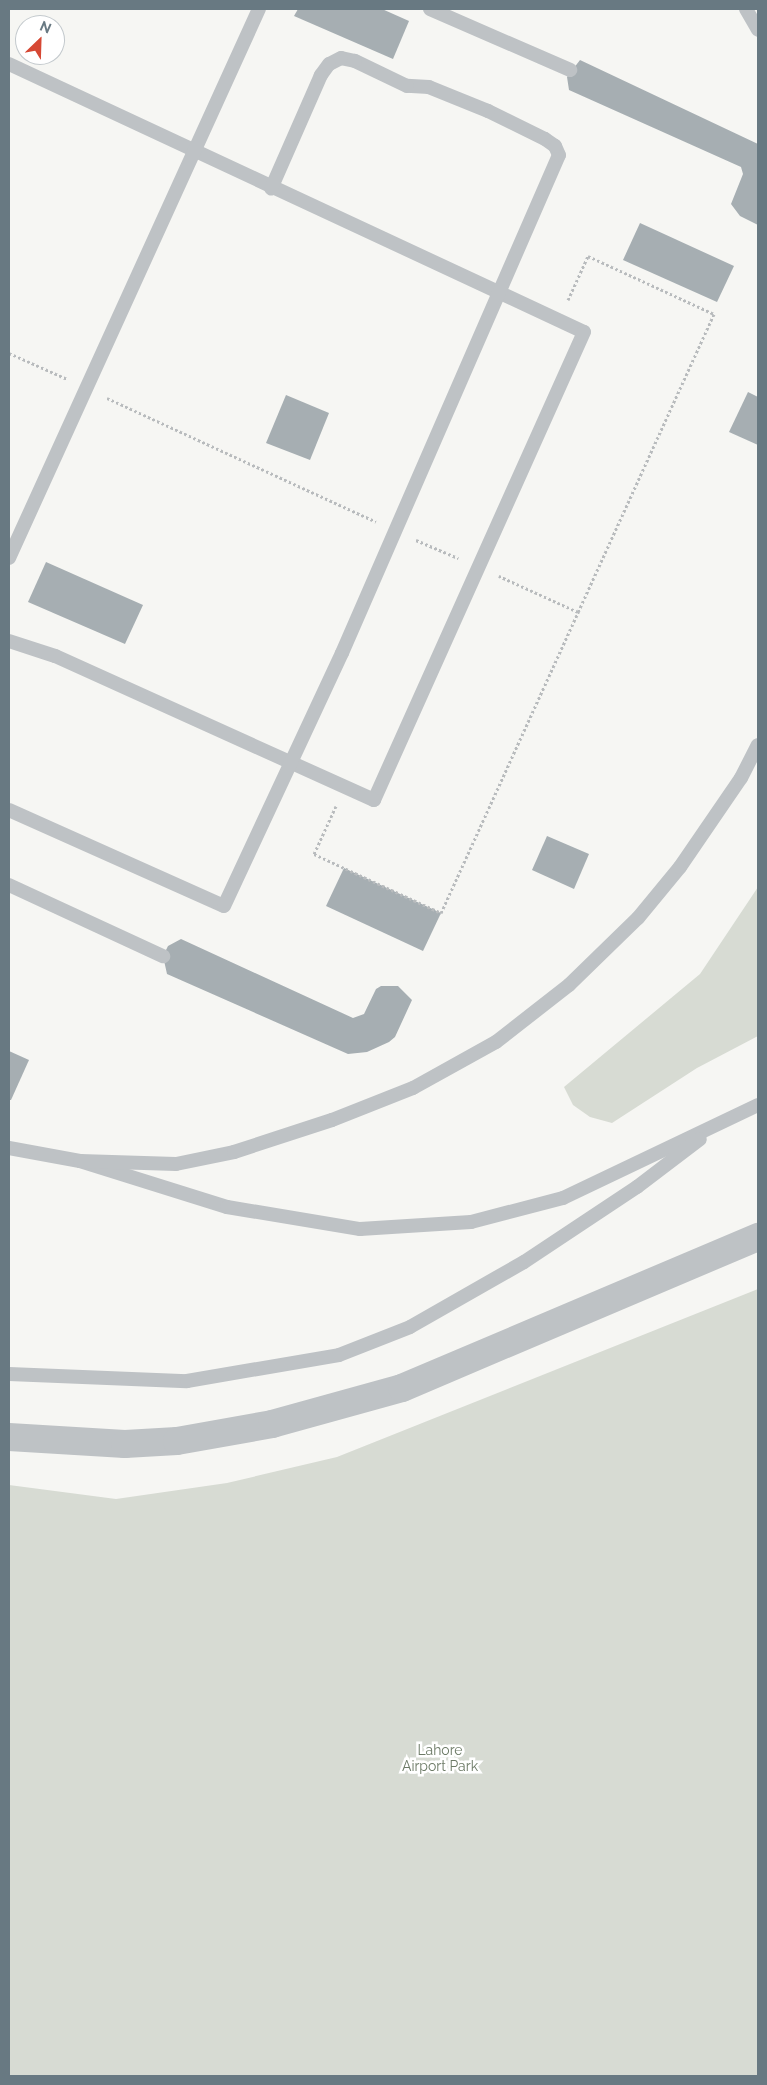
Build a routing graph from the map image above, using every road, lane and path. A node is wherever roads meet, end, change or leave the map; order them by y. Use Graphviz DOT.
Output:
graph roads {
  1 [pos="259,9"];
  2 [pos="430,9"];
  3 [pos="746,9"];
  4 [pos="758,30"];
  5 [pos="9,64"];
  6 [pos="570,70"];
  7 [pos="194,149"];
  8 [pos="272,189"];
  9 [pos="501,294"];
  10 [pos="559,321"];
  11 [pos="9,558"];
  12 [pos="578,612"];
  13 [pos="9,641"];
  14 [pos="758,745"];
  15 [pos="289,762"];
  16 [pos="9,810"];
  17 [pos="9,885"];
  18 [pos="163,956"];
  19 [pos="758,1105"];
  20 [pos="721,1124"];
  21 [pos="9,1148"];
  22 [pos="80,1161"];
  23 [pos="758,1237"];
  24 [pos="9,1374"];
  25 [pos="9,1437"];
  1 -- 7 [label="lane"];
  2 -- 6 [label="lane"];
  3 -- 4 [label="lane"];
  5 -- 7 [label="lane"];
  7 -- 8 [label="lane"];
  7 -- 11 [label="lane"];
  8 -- 9 [label="lane"];
  8 -- 9 [label="lane"];
  9 -- 10 [label="lane"];
  9 -- 15 [label="lane"];
  10 -- 12 [label="path"];
  10 -- 15 [label="lane"];
  13 -- 15 [label="lane"];
  14 -- 22 [label="lane"];
  15 -- 16 [label="lane"];
  17 -- 18 [label="lane"];
  19 -- 20 [label="lane"];
  20 -- 22 [label="lane"];
  20 -- 24 [label="lane"];
  21 -- 22 [label="lane"];
  23 -- 25 [label="street"];
}
